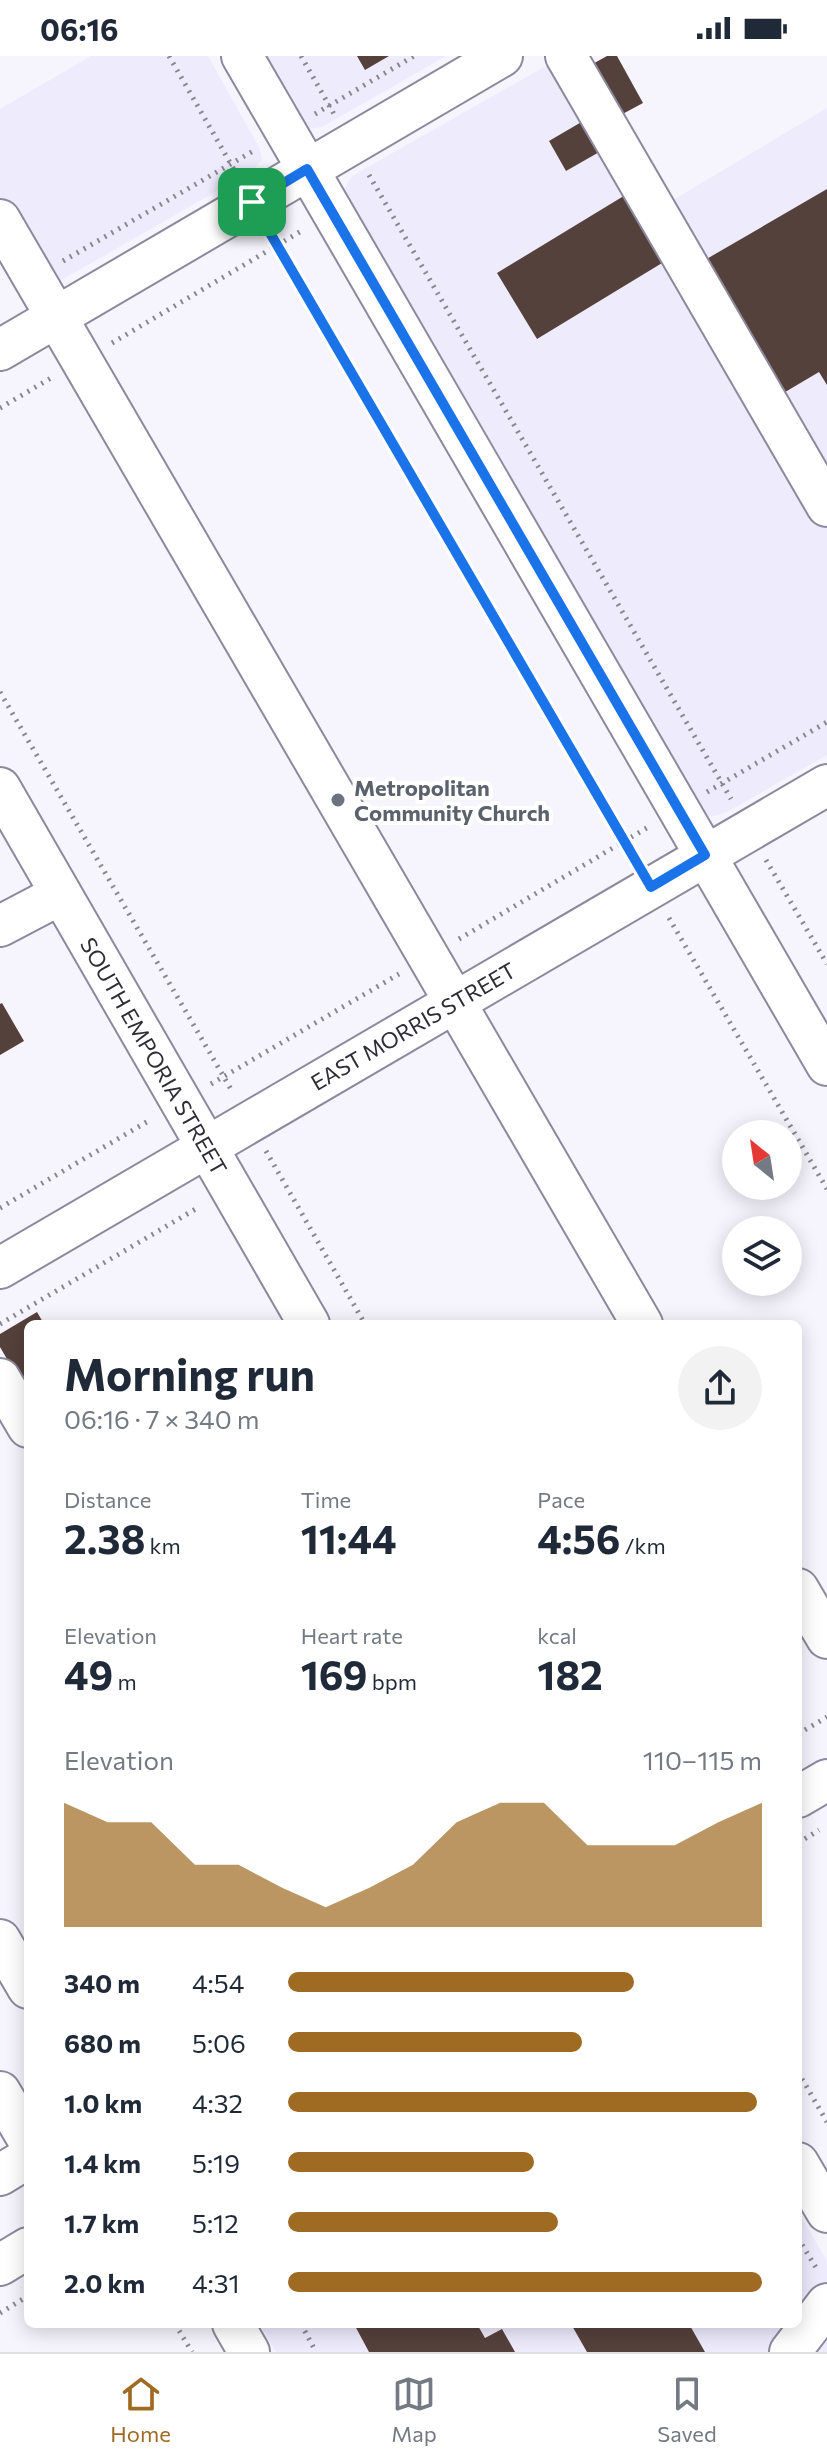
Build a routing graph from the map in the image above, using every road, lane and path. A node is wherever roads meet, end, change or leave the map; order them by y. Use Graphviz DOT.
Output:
graph roads {
  1 [pos="169,56"];
  2 [pos="242,56"];
  3 [pos="301,56"];
  4 [pos="414,56"];
  5 [pos="502,56"];
  6 [pos="566,56"];
  7 [pos="329,106"];
  8 [pos="285,132"];
  9 [pos="351,144"];
  10 [pos="230,164"];
  11 [pos="307,169"];
  12 [pos="376,187"];
  13 [pos="252,202"];
  14 [pos="333,213"];
  15 [pos="0,220"];
  16 [pos="277,246"];
  17 [pos="34,278"];
  18 [pos="56,317"];
  19 [pos="0,350"];
  20 [pos="81,360"];
  21 [pos="0,408"];
  22 [pos="827,506"];
  23 [pos="0,692"];
  24 [pos="827,785"];
  25 [pos="0,788"];
  26 [pos="749,830"];
  27 [pos="705,855"];
  28 [pos="651,887"];
  29 [pos="61,894"];
  30 [pos="0,926"];
  31 [pos="827,964"];
  32 [pos="453,1003"];
  33 [pos="827,1065"];
  34 [pos="249,1122"];
  35 [pos="206,1147"];
  36 [pos="272,1162"];
  37 [pos="230,1188"];
  38 [pos="827,1189"];
  39 [pos="0,1268"];
  40 [pos="307,1320"];
  41 [pos="363,1320"];
  42 [pos="640,1320"];
  43 [pos="0,1324"];
  44 [pos="0,1379"];
  45 [pos="24,1420"];
  46 [pos="802,1596"];
  47 [pos="827,1638"];
  48 [pos="827,1717"];
  49 [pos="802,1732"];
  50 [pos="827,1780"];
  51 [pos="802,1795"];
  52 [pos="827,1826"];
  53 [pos="802,1841"];
  54 [pos="1,1945"];
  55 [pos="24,1982"];
  56 [pos="802,2079"];
  57 [pos="0,2092"];
  58 [pos="827,2122"];
  59 [pos="24,2132"];
  60 [pos="24,2160"];
  61 [pos="802,2170"];
  62 [pos="0,2175"];
  63 [pos="827,2212"];
  64 [pos="802,2246"];
  65 [pos="24,2250"];
  66 [pos="0,2265"];
  67 [pos="823,2290"];
  68 [pos="24,2298"];
  69 [pos="0,2313"];
  70 [pos="177,2328"];
  71 [pos="235,2328"];
  72 [pos="303,2328"];
  73 [pos="776,2328"];
  74 [pos="192,2352"];
  75 [pos="249,2352"];
  76 [pos="316,2352"];
  77 [pos="790,2352"];
  1 -- 10 [label="path"];
  2 -- 8 [label="street"];
  3 -- 7 [label="path"];
  4 -- 7 [label="path"];
  5 -- 9 [label="street"];
  6 -- 22 [label="street"];
  7 -- 8 [label="path"];
  7 -- 9 [label="path"];
  8 -- 10 [label="path"];
  8 -- 11 [label="street"];
  9 -- 11 [label="street"];
  9 -- 12 [label="path"];
  10 -- 13 [label="path"];
  10 -- 17 [label="path"];
  11 -- 13 [label="street"];
  11 -- 14 [label="street"];
  12 -- 14 [label="path"];
  12 -- 26 [label="path"];
  13 -- 16 [label="path"];
  13 -- 18 [label="street"];
  14 -- 16 [label="path"];
  14 -- 27 [label="street"];
  15 -- 17 [label="street"];
  16 -- 20 [label="path"];
  16 -- 28 [label="path"];
  17 -- 18 [label="street"];
  18 -- 19 [label="street"];
  18 -- 20 [label="street"];
  20 -- 21 [label="path"];
  20 -- 32 [label="street"];
  23 -- 34 [label="path"];
  24 -- 26 [label="street, EAST MORRIS STREET"];
  25 -- 29 [label="street, SOUTH EMPORIA STREET"];
  26 -- 27 [label="street, EAST MORRIS STREET"];
  26 -- 31 [label="path"];
  27 -- 28 [label="street, EAST MORRIS STREET"];
  27 -- 33 [label="street"];
  28 -- 32 [label="street, EAST MORRIS STREET"];
  28 -- 38 [label="path"];
  29 -- 30 [label="street"];
  29 -- 35 [label="street, SOUTH EMPORIA STREET"];
  32 -- 34 [label="street, EAST MORRIS STREET"];
  32 -- 42 [label="street"];
  34 -- 35 [label="street, EAST MORRIS STREET"];
  34 -- 36 [label="path"];
  35 -- 37 [label="street, SOUTH EMPORIA STREET"];
  35 -- 39 [label="street, EAST MORRIS STREET"];
  36 -- 37 [label="path"];
  36 -- 41 [label="path"];
  37 -- 40 [label="street, SOUTH EMPORIA STREET"];
  37 -- 43 [label="path"];
  44 -- 45 [label="street"];
  46 -- 47 [label="street"];
  48 -- 49 [label="path"];
  50 -- 51 [label="street"];
  52 -- 53 [label="path"];
  54 -- 55 [label="street"];
  56 -- 58 [label="path"];
  57 -- 59 [label="street"];
  60 -- 62 [label="street"];
  61 -- 63 [label="street"];
  64 -- 67 [label="path"];
  65 -- 66 [label="street"];
  67 -- 77 [label="street"];
  68 -- 69 [label="path"];
  70 -- 74 [label="path"];
  71 -- 75 [label="street"];
  72 -- 76 [label="path"];
  73 -- 77 [label="street"];
}
